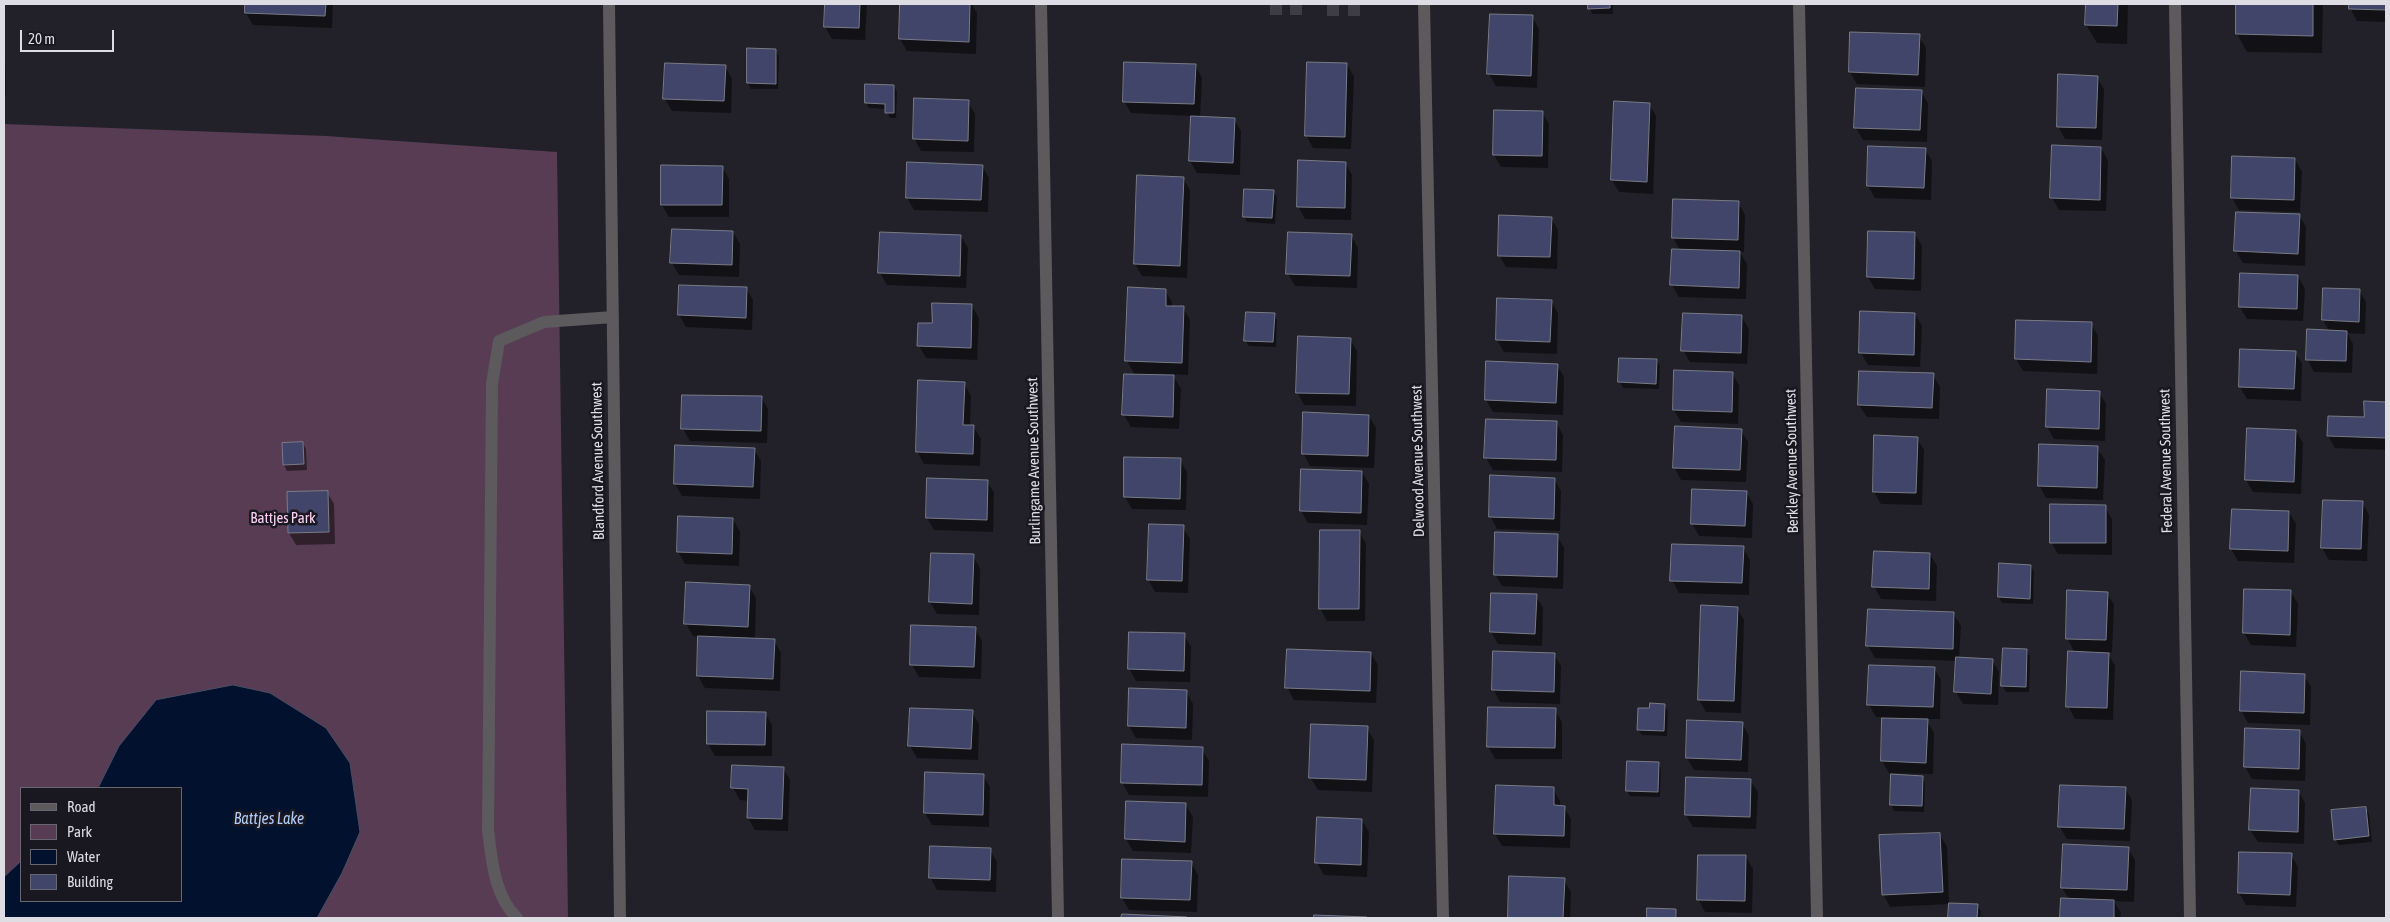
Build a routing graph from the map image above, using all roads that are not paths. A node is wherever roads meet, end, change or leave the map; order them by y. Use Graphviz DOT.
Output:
graph roads {
  1 [pos="609,4"];
  2 [pos="1041,4"];
  3 [pos="1424,4"];
  4 [pos="1799,4"];
  5 [pos="2175,4"];
  6 [pos="613,317"];
  7 [pos="517,918"];
  8 [pos="620,918"];
  9 [pos="1058,918"];
  10 [pos="1443,918"];
  11 [pos="1817,918"];
  12 [pos="2190,918"];
  1 -- 6 [label="street, Blandford Avenue Southwest"];
  2 -- 9 [label="street, Burlingame Avenue Southwest"];
  3 -- 10 [label="street, Delwood Avenue Southwest"];
  4 -- 11 [label="street, Berkley Avenue Southwest"];
  5 -- 12 [label="street, Federal Avenue Southwest"];
  6 -- 7 [label="street"];
  6 -- 8 [label="street, Blandford Avenue Southwest"];
}
